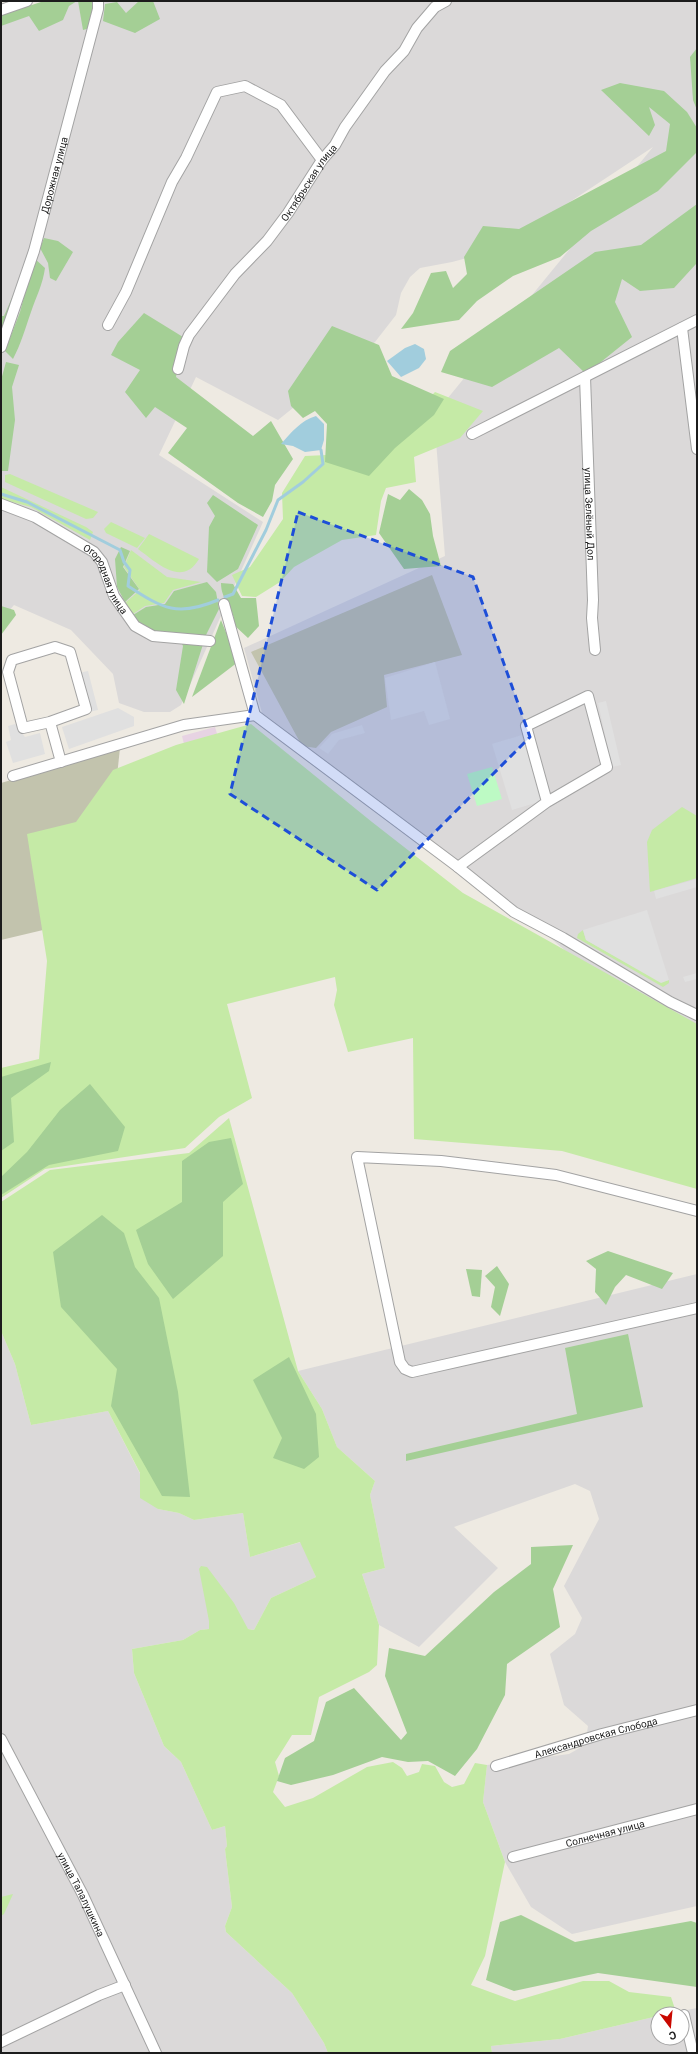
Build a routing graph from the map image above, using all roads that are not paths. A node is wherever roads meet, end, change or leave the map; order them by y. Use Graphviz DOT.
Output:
graph roads {
  1 [pos="27,1"];
  2 [pos="98,1"];
  3 [pos="446,1"];
  4 [pos="1,10"];
  5 [pos="322,160"];
  6 [pos="697,320"];
  7 [pos="108,325"];
  8 [pos="682,328"];
  9 [pos="1,347"];
  10 [pos="178,369"];
  11 [pos="585,377"];
  12 [pos="472,434"];
  13 [pos="697,448"];
  14 [pos="1,504"];
  15 [pos="224,604"];
  16 [pos="210,641"];
  17 [pos="595,650"];
  18 [pos="255,715"];
  19 [pos="50,722"];
  20 [pos="61,762"];
  21 [pos="13,776"];
  22 [pos="548,802"];
  23 [pos="458,866"];
  24 [pos="697,1015"];
  25 [pos="697,1211"];
  26 [pos="697,1308"];
  27 [pos="697,1710"];
  28 [pos="1,1739"];
  29 [pos="496,1766"];
  30 [pos="697,1809"];
  31 [pos="513,1857"];
  32 [pos="125,1985"];
  33 [pos="690,2040"];
  34 [pos="1,2042"];
  35 [pos="156,2053"];
  36 [pos="693,2053"];
  1 -- 4 [label="street"];
  2 -- 9 [label="street, Дорожная улица"];
  3 -- 5 [label="street, Октябрьская улица"];
  5 -- 7 [label="street"];
  5 -- 10 [label="street, Октябрьская улица"];
  6 -- 8 [label="street"];
  8 -- 11 [label="street"];
  8 -- 13 [label="street"];
  11 -- 12 [label="street"];
  11 -- 17 [label="street, улица Зелёный Дол"];
  14 -- 16 [label="street, Огородная улица"];
  15 -- 18 [label="street"];
  18 -- 20 [label="street"];
  18 -- 23 [label="street"];
  19 -- 19 [label="street"];
  19 -- 20 [label="street"];
  20 -- 21 [label="street"];
  22 -- 22 [label="street"];
  22 -- 23 [label="street"];
  23 -- 24 [label="street"];
  25 -- 26 [label="street"];
  27 -- 29 [label="street, Александровская Слобода"];
  28 -- 32 [label="street, улица Талалушкина"];
  30 -- 31 [label="street, Солнечная улица"];
  32 -- 34 [label="street"];
  32 -- 35 [label="street, улица Талалушкина"];
  33 -- 36 [label="street"];
}
